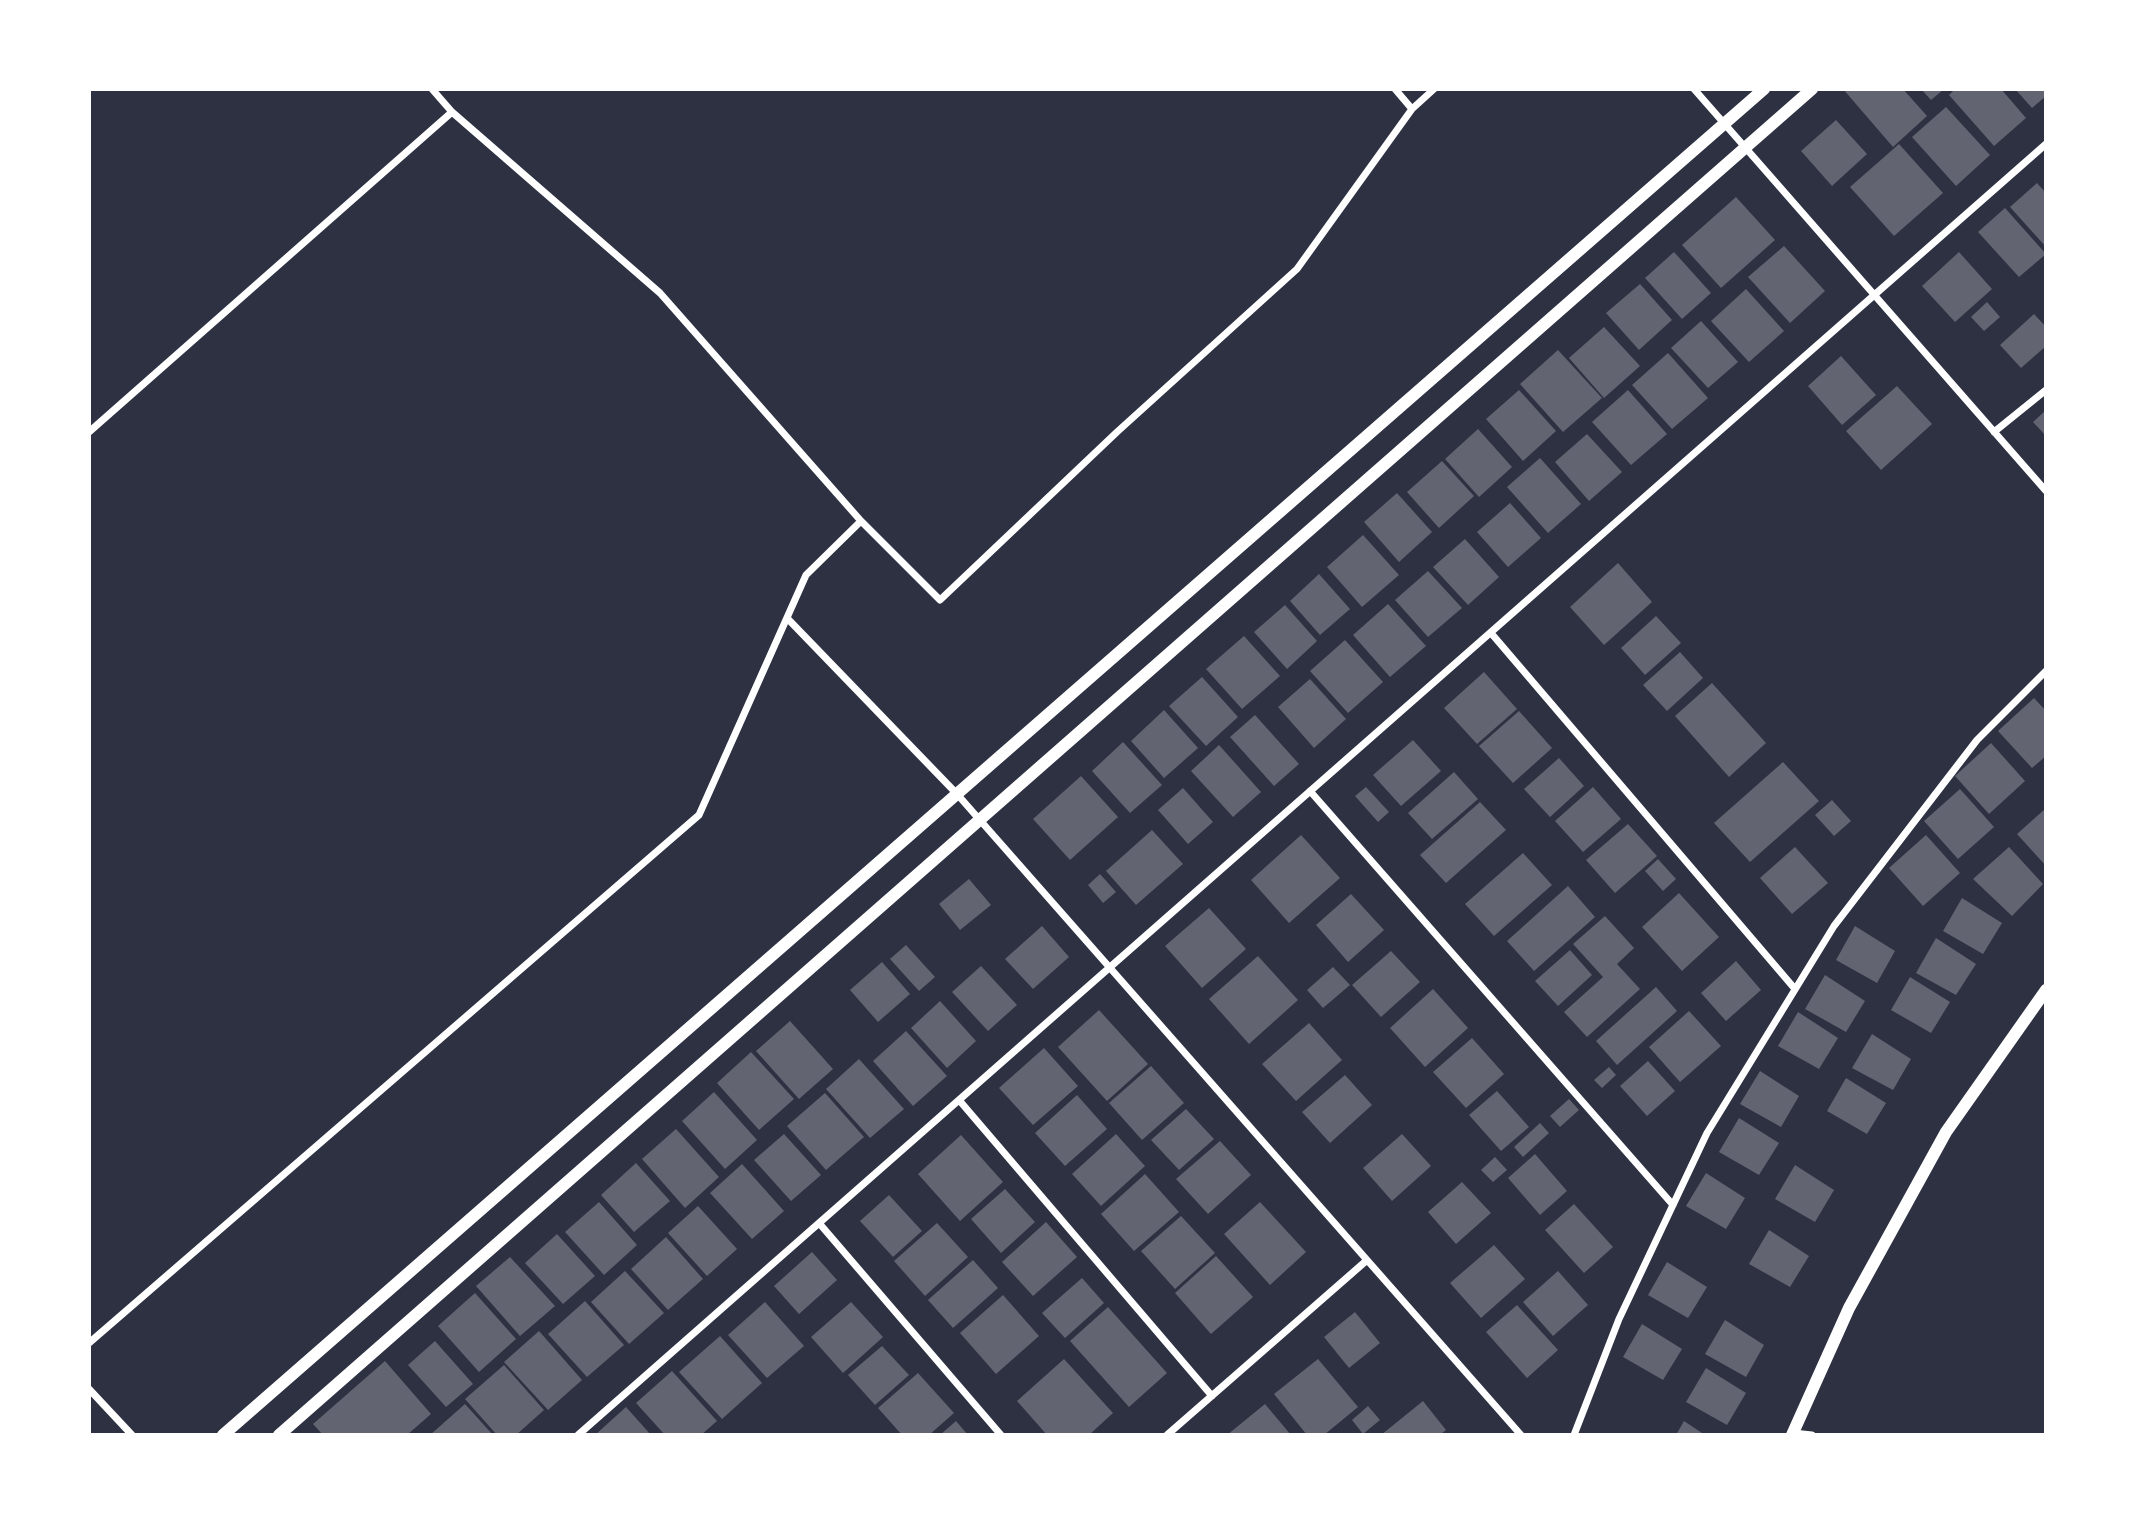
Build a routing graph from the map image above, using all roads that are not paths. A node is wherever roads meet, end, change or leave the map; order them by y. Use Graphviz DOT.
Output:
graph roads {
  1 [pos="432,89"];
  2 [pos="1395,89"];
  3 [pos="1434,89"];
  4 [pos="1694,89"];
  5 [pos="1764,89"];
  6 [pos="1812,89"];
  7 [pos="1412,108"];
  8 [pos="452,112"];
  9 [pos="1725,123"];
  10 [pos="2046,144"];
  11 [pos="1746,147"];
  12 [pos="1875,295"];
  13 [pos="2046,390"];
  14 [pos="89,432"];
  15 [pos="1994,432"];
  16 [pos="2046,491"];
  17 [pos="861,520"];
  18 [pos="787,618"];
  19 [pos="1491,633"];
  20 [pos="2046,671"];
  21 [pos="1310,791"];
  22 [pos="957,794"];
  23 [pos="980,820"];
  24 [pos="1110,968"];
  25 [pos="1795,989"];
  26 [pos="2046,990"];
  27 [pos="959,1100"];
  28 [pos="1673,1205"];
  29 [pos="819,1223"];
  30 [pos="1366,1261"];
  31 [pos="89,1343"];
  32 [pos="89,1389"];
  33 [pos="1212,1396"];
  34 [pos="1793,1434"];
  35 [pos="132,1435"];
  36 [pos="223,1435"];
  37 [pos="279,1435"];
  38 [pos="578,1435"];
  39 [pos="1001,1435"];
  40 [pos="1167,1435"];
  41 [pos="1521,1435"];
  42 [pos="1574,1435"];
  43 [pos="1812,1435"];
  1 -- 8 [label="street"];
  2 -- 7 [label="street"];
  3 -- 7 [label="street"];
  4 -- 9 [label="street"];
  5 -- 9 [label="street"];
  6 -- 11 [label="street"];
  7 -- 17 [label="street"];
  8 -- 14 [label="street"];
  8 -- 17 [label="street"];
  9 -- 11 [label="street"];
  9 -- 22 [label="street"];
  10 -- 12 [label="street"];
  11 -- 12 [label="street"];
  11 -- 23 [label="street"];
  12 -- 15 [label="street"];
  12 -- 19 [label="street"];
  13 -- 15 [label="street"];
  15 -- 16 [label="street"];
  17 -- 18 [label="street"];
  18 -- 22 [label="street"];
  18 -- 31 [label="street"];
  19 -- 21 [label="street"];
  19 -- 25 [label="street"];
  20 -- 25 [label="street"];
  21 -- 24 [label="street"];
  21 -- 28 [label="street"];
  22 -- 23 [label="street"];
  22 -- 36 [label="street"];
  23 -- 24 [label="street"];
  23 -- 37 [label="street"];
  24 -- 27 [label="street"];
  24 -- 30 [label="street"];
  25 -- 28 [label="street"];
  26 -- 34 [label="street"];
  27 -- 29 [label="street"];
  27 -- 33 [label="street"];
  28 -- 42 [label="street"];
  29 -- 38 [label="street"];
  29 -- 39 [label="street"];
  30 -- 33 [label="street"];
  30 -- 41 [label="street"];
  32 -- 35 [label="street"];
  33 -- 40 [label="street"];
  34 -- 43 [label="street"];
}
